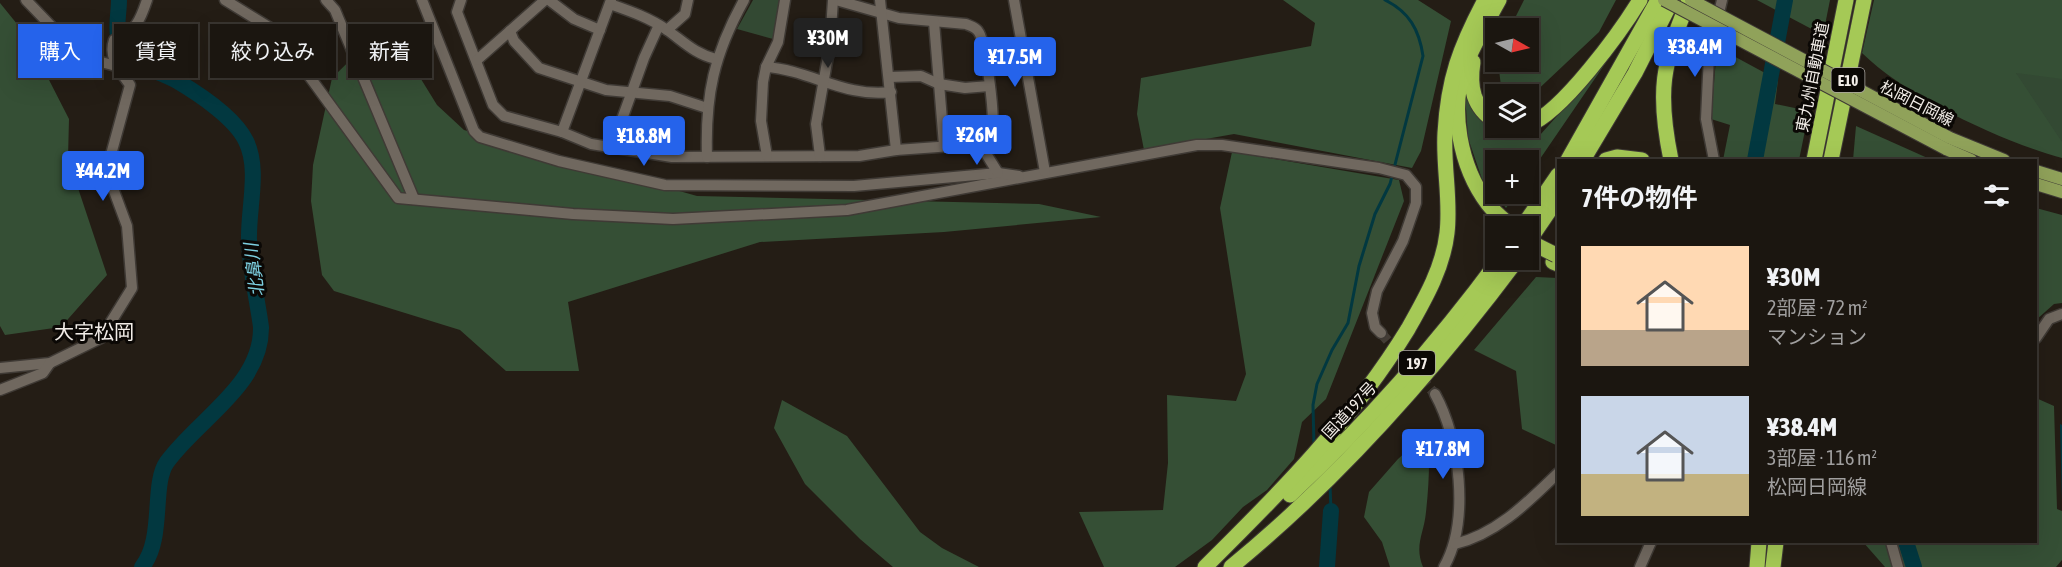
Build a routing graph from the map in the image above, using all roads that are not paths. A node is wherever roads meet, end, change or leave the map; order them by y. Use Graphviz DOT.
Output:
graph roads {
  1 [pos="26,0"];
  2 [pos="147,0"];
  3 [pos="225,0"];
  4 [pos="326,0"];
  5 [pos="422,0"];
  6 [pos="461,0"];
  7 [pos="547,0"];
  8 [pos="688,0"];
  9 [pos="744,0"];
  10 [pos="785,0"];
  11 [pos="834,0"];
  12 [pos="880,0"];
  13 [pos="1014,0"];
  14 [pos="1485,0"];
  15 [pos="1499,0"];
  16 [pos="1640,0"];
  17 [pos="1658,0"];
  18 [pos="1664,0"];
  19 [pos="1672,0"];
  20 [pos="1690,0"];
  21 [pos="1722,0"];
  22 [pos="1846,0"];
  23 [pos="1864,0"];
  24 [pos="611,2"];
  25 [pos="881,14"];
  26 [pos="1490,18"];
  27 [pos="934,22"];
  28 [pos="139,24"];
  29 [pos="663,28"];
  30 [pos="1485,28"];
  31 [pos="600,30"];
  32 [pos="1485,31"];
  33 [pos="510,32"];
  34 [pos="114,40"];
  35 [pos="1853,52"];
  36 [pos="716,59"];
  37 [pos="114,60"];
  38 [pos="477,60"];
  39 [pos="114,65"];
  40 [pos="766,67"];
  41 [pos="889,77"];
  42 [pos="125,78"];
  43 [pos="581,82"];
  44 [pos="822,82"];
  45 [pos="939,84"];
  46 [pos="989,86"];
  47 [pos="633,92"];
  48 [pos="891,92"];
  49 [pos="707,108"];
  50 [pos="1485,113"];
  51 [pos="1447,119"];
  52 [pos="1539,120"];
  53 [pos="562,132"];
  54 [pos="980,144"];
  55 [pos="1948,144"];
  56 [pos="944,146"];
  57 [pos="612,147"];
  58 [pos="896,150"];
  59 [pos="766,156"];
  60 [pos="820,156"];
  61 [pos="707,158"];
  62 [pos="1569,159"];
  63 [pos="1583,159"];
  64 [pos="1610,159"];
  65 [pos="1634,159"];
  66 [pos="1671,159"];
  67 [pos="1714,159"];
  68 [pos="1814,159"];
  69 [pos="1831,159"];
  70 [pos="1840,159"];
  71 [pos="1970,159"];
  72 [pos="2000,159"];
  73 [pos="2037,171"];
  74 [pos="1045,172"];
  75 [pos="998,173"];
  76 [pos="1557,176"];
  77 [pos="1025,177"];
  78 [pos="2062,179"];
  79 [pos="2037,184"];
  80 [pos="2062,192"];
  81 [pos="414,199"];
  82 [pos="1557,199"];
  83 [pos="1557,213"];
  84 [pos="1493,216"];
  85 [pos="1498,216"];
  86 [pos="1530,216"];
  87 [pos="1539,226"];
  88 [pos="1539,238"];
  89 [pos="1539,249"];
  90 [pos="1539,255"];
  91 [pos="1556,259"];
  92 [pos="1491,270"];
  93 [pos="1509,270"];
  94 [pos="1518,270"];
  95 [pos="2062,314"];
  96 [pos="1381,333"];
  97 [pos="2037,337"];
  98 [pos="1447,352"];
  99 [pos="50,363"];
  100 [pos="0,368"];
  101 [pos="0,390"];
  102 [pos="1435,393"];
  103 [pos="1557,474"];
  104 [pos="1651,543"];
  105 [pos="1759,543"];
  106 [pos="1776,543"];
  107 [pos="1891,543"];
  108 [pos="1455,544"];
  109 [pos="1206,567"];
  110 [pos="1231,567"];
  111 [pos="1444,567"];
  112 [pos="1640,567"];
  113 [pos="1757,567"];
  114 [pos="1773,567"];
  115 [pos="1898,567"];
  1 -- 39 [label="street"];
  2 -- 28 [label="street"];
  3 -- 81 [label="street"];
  4 -- 81 [label="street"];
  5 -- 75 [label="street"];
  6 -- 38 [label="street"];
  7 -- 31 [label="street"];
  7 -- 33 [label="street"];
  8 -- 29 [label="street"];
  9 -- 36 [label="street"];
  10 -- 40 [label="street"];
  11 -- 25 [label="street"];
  11 -- 44 [label="street"];
  12 -- 25 [label="street"];
  13 -- 74 [label="street"];
  14 -- 51 [label="highway"];
  15 -- 26 [label="highway"];
  16 -- 52 [label="highway"];
  17 -- 62 [label="highway"];
  18 -- 55 [label="main road, 松岡日岡線, bridge"];
  19 -- 63 [label="highway"];
  20 -- 55 [label="main road, 松岡日岡線, bridge"];
  20 -- 66 [label="highway"];
  21 -- 67 [label="street"];
  22 -- 68 [label="highway, 東九州自動車道 / E10"];
  23 -- 35 [label="highway, E10"];
  24 -- 29 [label="street"];
  24 -- 31 [label="street"];
  25 -- 27 [label="street"];
  25 -- 41 [label="street"];
  27 -- 45 [label="street"];
  27 -- 46 [label="street"];
  29 -- 36 [label="street"];
  29 -- 47 [label="street"];
  30 -- 85 [label="highway"];
  31 -- 43 [label="street"];
  32 -- 50 [label="highway"];
  33 -- 38 [label="street"];
  33 -- 43 [label="street"];
  34 -- 37 [label="street"];
  35 -- 69 [label="highway, E10"];
  35 -- 70 [label="highway"];
  36 -- 49 [label="street"];
  38 -- 53 [label="street"];
  40 -- 44 [label="street"];
  40 -- 59 [label="street"];
  41 -- 45 [label="street"];
  41 -- 48 [label="street"];
  42 -- 99 [label="street"];
  43 -- 47 [label="street"];
  43 -- 53 [label="street"];
  44 -- 48 [label="street"];
  44 -- 60 [label="street"];
  45 -- 46 [label="street"];
  45 -- 56 [label="street"];
  46 -- 54 [label="street"];
  47 -- 49 [label="street"];
  47 -- 57 [label="street"];
  48 -- 58 [label="street"];
  49 -- 61 [label="street"];
  51 -- 84 [label="highway"];
  51 -- 109 [label="highway"];
  53 -- 57 [label="street"];
  54 -- 56 [label="street"];
  54 -- 75 [label="street"];
  55 -- 71 [label="main road, 松岡日岡線"];
  55 -- 72 [label="main road, 松岡日岡線"];
  56 -- 58 [label="street"];
  57 -- 61 [label="street"];
  58 -- 60 [label="street"];
  59 -- 60 [label="street"];
  59 -- 61 [label="street"];
  64 -- 65 [label="highway"];
  73 -- 78 [label="main road"];
  74 -- 77 [label="street"];
  74 -- 96 [label="street"];
  75 -- 77 [label="street"];
  76 -- 86 [label="highway"];
  77 -- 81 [label="street"];
  79 -- 80 [label="main road"];
  82 -- 87 [label="highway"];
  83 -- 88 [label="highway"];
  89 -- 91 [label="highway, bridge"];
  90 -- 91 [label="highway"];
  92 -- 109 [label="highway, 国道197号 / 197"];
  93 -- 98 [label="highway, 国道197号 / 197"];
  94 -- 98 [label="highway"];
  95 -- 97 [label="street"];
  98 -- 110 [label="highway, 国道197号 / 197"];
  99 -- 100 [label="street"];
  99 -- 101 [label="street"];
  102 -- 108 [label="street"];
  103 -- 108 [label="street"];
  104 -- 112 [label="street"];
  105 -- 113 [label="highway"];
  106 -- 114 [label="highway"];
  107 -- 115 [label="street"];
  108 -- 111 [label="street"];
}
